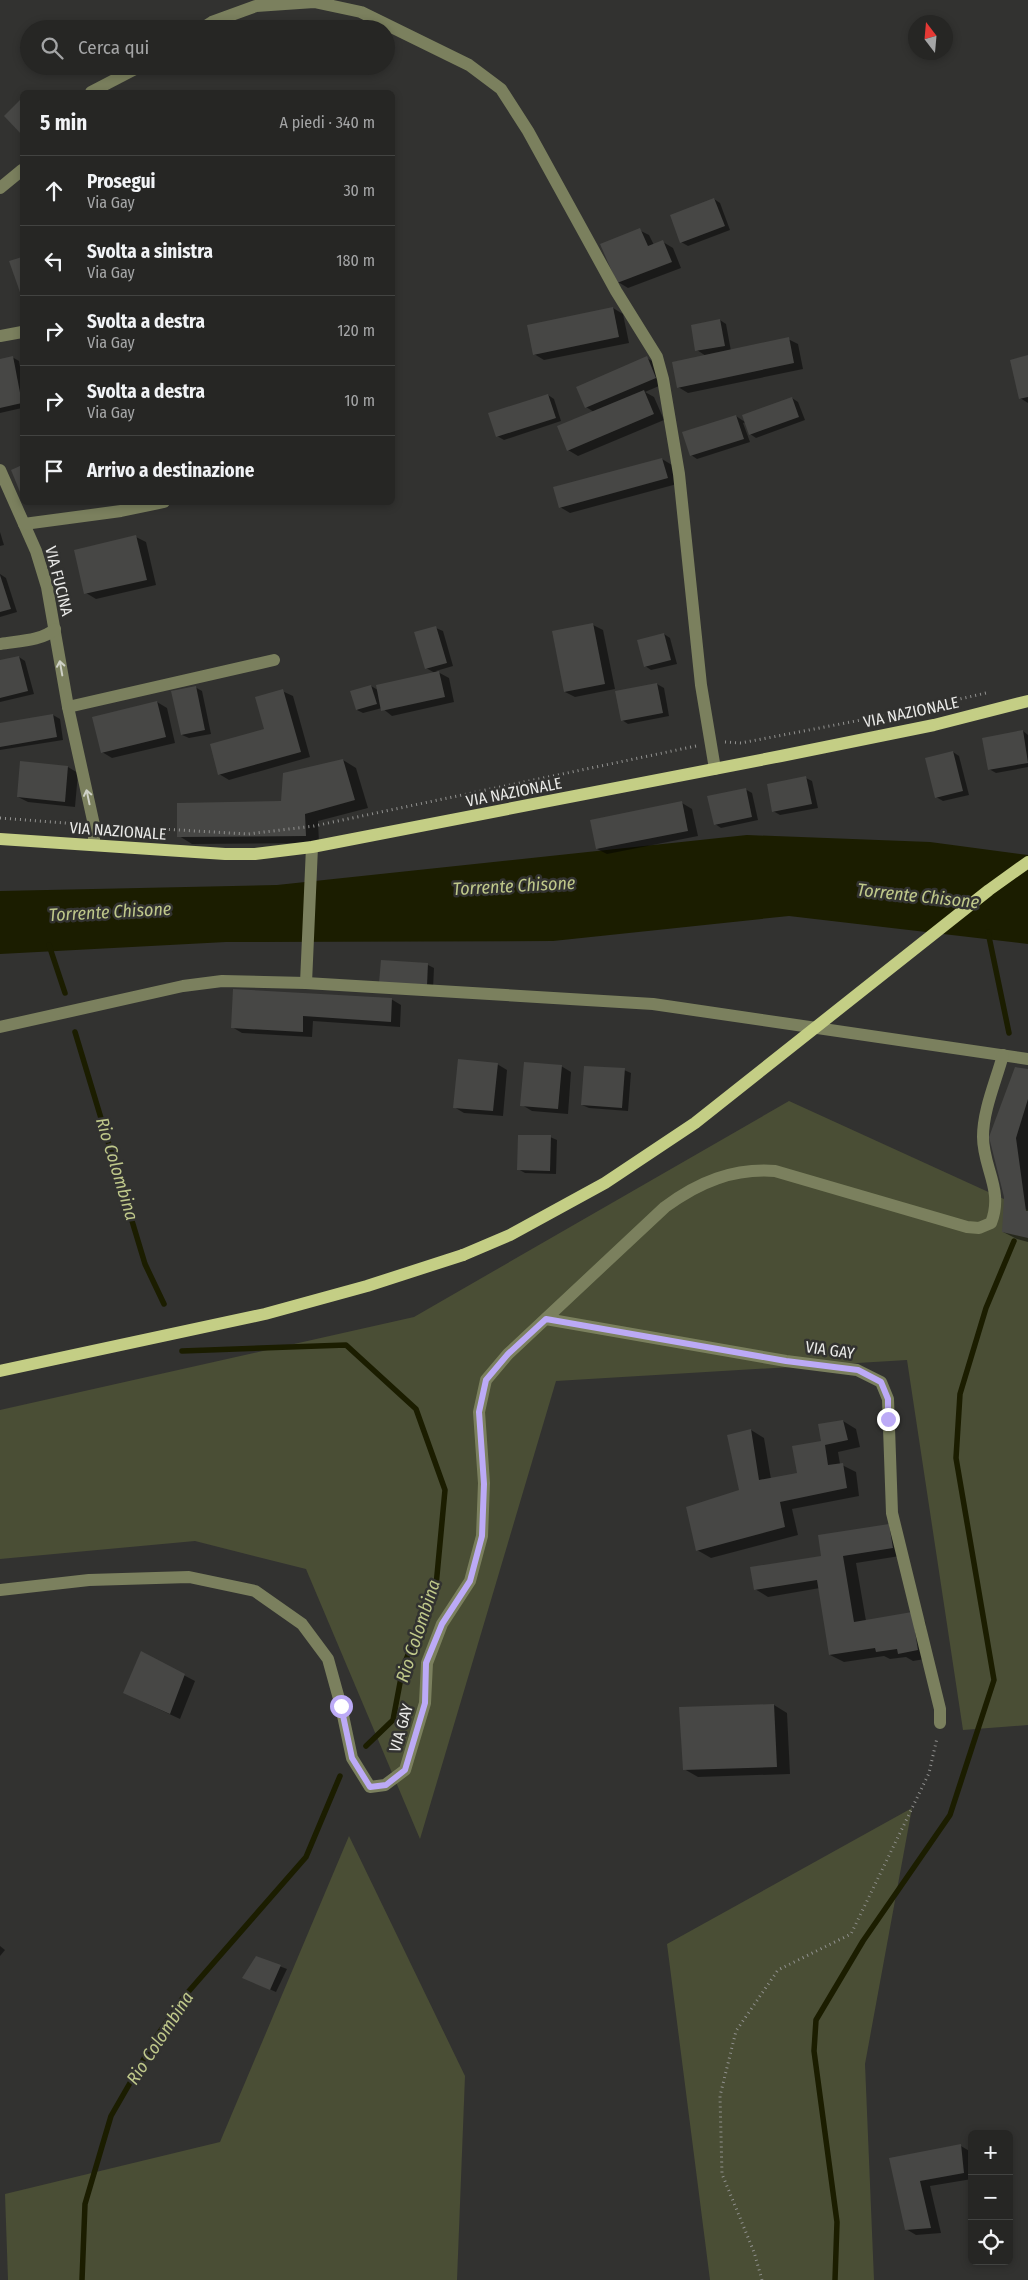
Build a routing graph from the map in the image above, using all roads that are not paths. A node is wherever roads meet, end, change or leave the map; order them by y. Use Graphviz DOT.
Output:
graph roads {
  1 [pos="218,20"];
  2 [pos="376,20"];
  3 [pos="395,29"];
  4 [pos="124,75"];
  5 [pos="95,90"];
  6 [pos="20,172"];
  7 [pos="0,188"];
  8 [pos="20,332"];
  9 [pos="0,336"];
  10 [pos="0,470"];
  11 [pos="150,505"];
  12 [pos="24,524"];
  13 [pos="54,629"];
  14 [pos="0,644"];
  15 [pos="274,660"];
  16 [pos="1028,701"];
  17 [pos="68,707"];
  18 [pos="715,769"];
  19 [pos="0,840"];
  20 [pos="94,845"];
  21 [pos="312,847"];
  22 [pos="1028,862"];
  23 [pos="306,983"];
  24 [pos="0,1027"];
  25 [pos="1003,1055"];
  26 [pos="1028,1059"];
  27 [pos="546,1319"];
  28 [pos="0,1371"];
  29 [pos="0,1590"];
  30 [pos="940,1723"];
  1 -- 2 [label="street"];
  3 -- 18 [label="street"];
  4 -- 5 [label="street"];
  6 -- 7 [label="street"];
  8 -- 9 [label="street"];
  10 -- 12 [label="street, VIA FUCINA"];
  11 -- 12 [label="street"];
  12 -- 13 [label="street, VIA FUCINA"];
  13 -- 14 [label="street"];
  17 -- 13 [label="street, VIA FUCINA, one-way"];
  15 -- 17 [label="street"];
  16 -- 18 [label="main road, VIA NAZIONALE"];
  20 -- 17 [label="street, VIA FUCINA, one-way"];
  18 -- 21 [label="main road, VIA NAZIONALE"];
  19 -- 20 [label="main road, VIA NAZIONALE"];
  20 -- 21 [label="main road, VIA NAZIONALE"];
  21 -- 23 [label="street"];
  22 -- 28 [label="main road, bridge"];
  23 -- 24 [label="street"];
  23 -- 25 [label="street"];
  25 -- 26 [label="street"];
  25 -- 27 [label="street, VIA GAY"];
  27 -- 29 [label="street, VIA GAY"];
  27 -- 30 [label="street, VIA GAY"];
}
